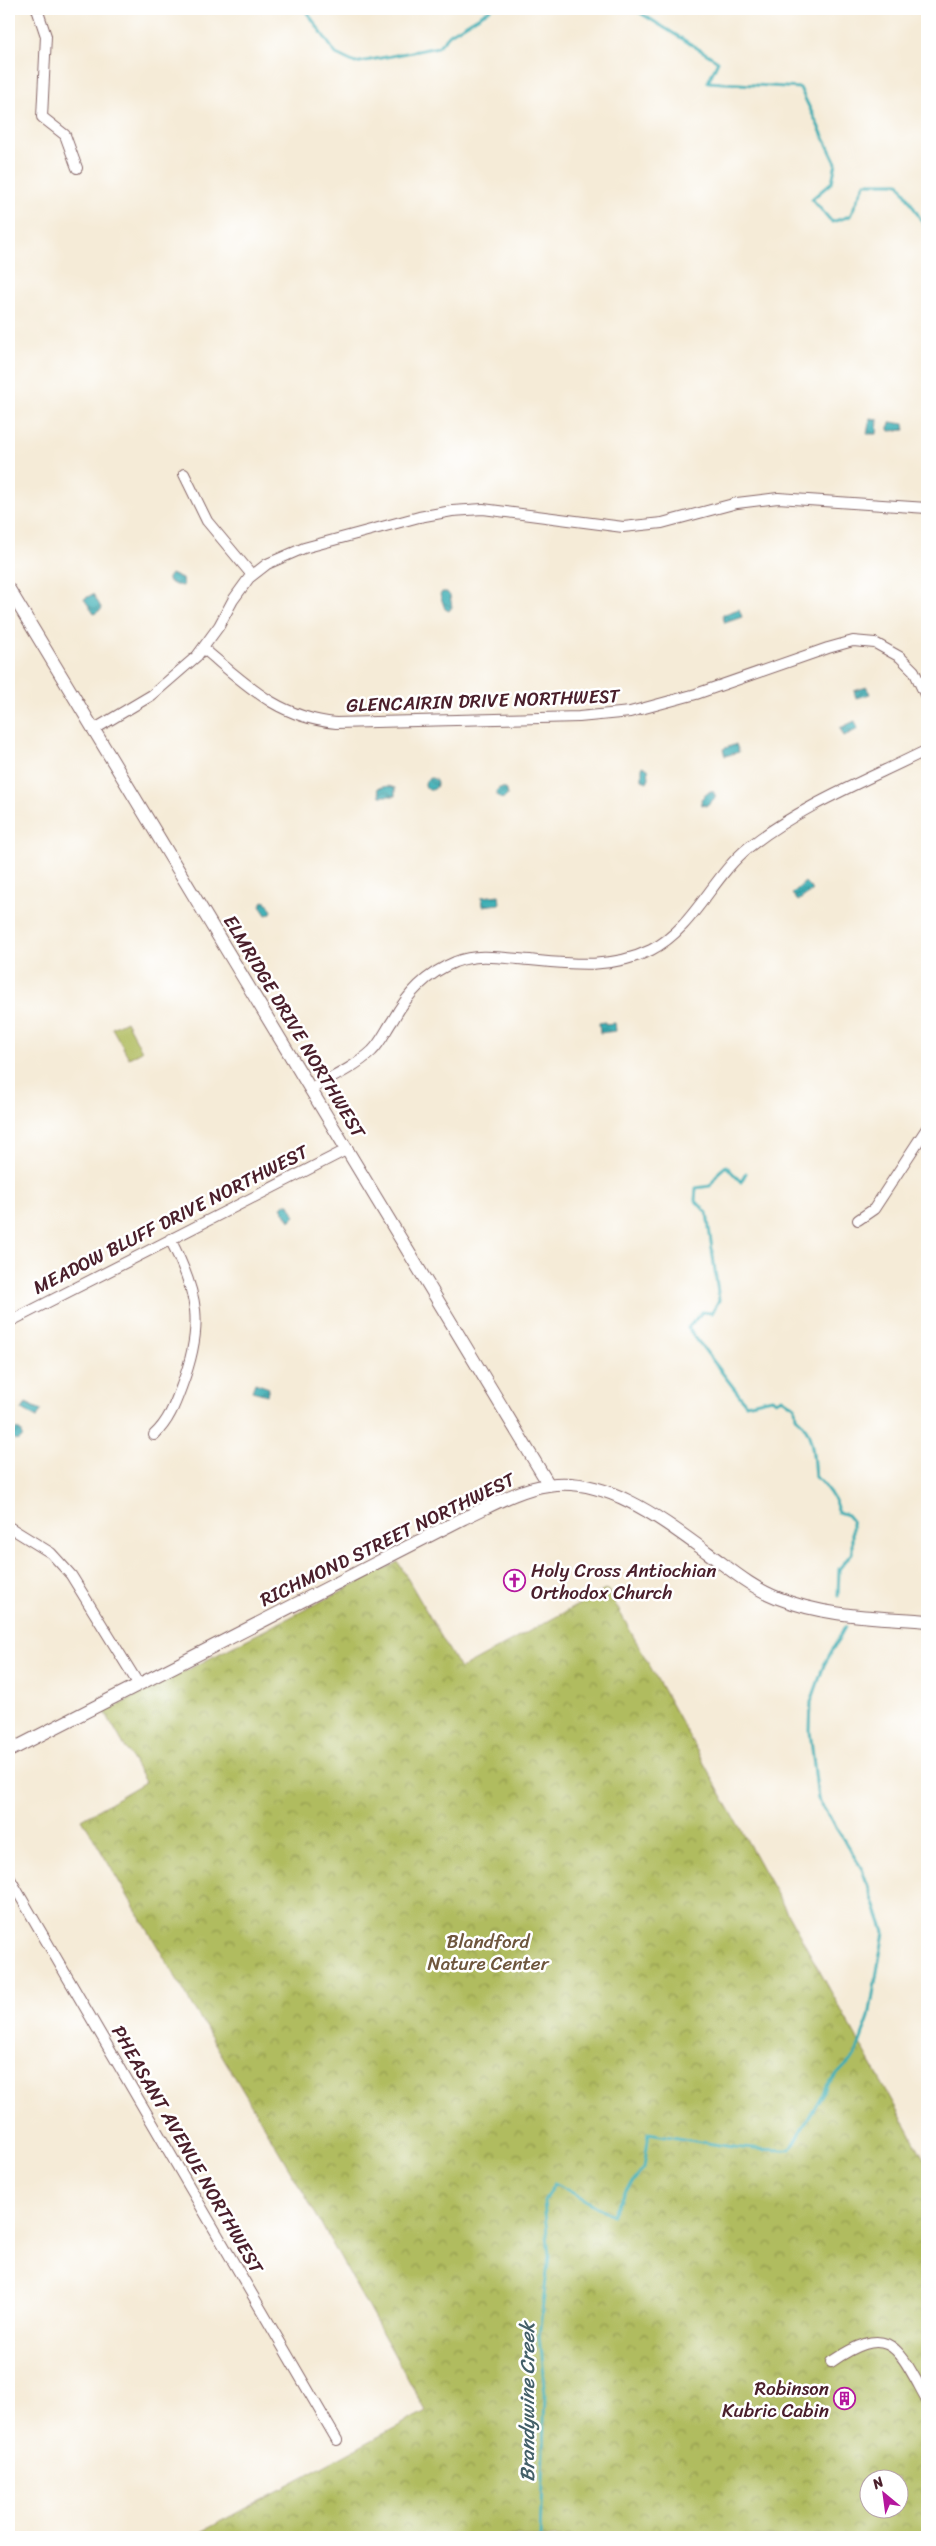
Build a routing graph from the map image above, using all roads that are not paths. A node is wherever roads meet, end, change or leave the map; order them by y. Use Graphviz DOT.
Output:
graph roads {
  1 [pos="37,9"];
  2 [pos="77,168"];
  3 [pos="184,474"];
  4 [pos="927,508"];
  5 [pos="252,575"];
  6 [pos="9,589"];
  7 [pos="204,649"];
  8 [pos="927,699"];
  9 [pos="93,730"];
  10 [pos="927,750"];
  11 [pos="311,1089"];
  12 [pos="927,1128"];
  13 [pos="348,1148"];
  14 [pos="858,1220"];
  15 [pos="170,1238"];
  16 [pos="9,1322"];
  17 [pos="154,1434"];
  18 [pos="549,1485"];
  19 [pos="9,1527"];
  20 [pos="927,1621"];
  21 [pos="139,1685"];
  22 [pos="9,1751"];
  23 [pos="9,1877"];
  24 [pos="831,2362"];
  25 [pos="927,2400"];
  26 [pos="337,2440"];
  1 -- 2 [label="street"];
  3 -- 5 [label="street"];
  4 -- 5 [label="street"];
  5 -- 7 [label="street"];
  6 -- 9 [label="street, ELMRIDGE DRIVE NORTHWEST"];
  7 -- 8 [label="street, GLENCAIRIN DRIVE NORTHWEST"];
  7 -- 9 [label="street"];
  9 -- 11 [label="street, ELMRIDGE DRIVE NORTHWEST"];
  10 -- 11 [label="street"];
  11 -- 13 [label="street, ELMRIDGE DRIVE NORTHWEST"];
  12 -- 14 [label="street"];
  13 -- 15 [label="street, MEADOW BLUFF DRIVE NORTHWEST"];
  13 -- 18 [label="street, ELMRIDGE DRIVE NORTHWEST"];
  15 -- 16 [label="street, MEADOW BLUFF DRIVE NORTHWEST"];
  15 -- 17 [label="street"];
  18 -- 20 [label="street, RICHMOND STREET NORTHWEST"];
  18 -- 21 [label="street, RICHMOND STREET NORTHWEST"];
  19 -- 21 [label="street"];
  21 -- 22 [label="street, RICHMOND STREET NORTHWEST"];
  23 -- 26 [label="street, PHEASANT AVENUE NORTHWEST"];
  24 -- 25 [label="street"];
}
